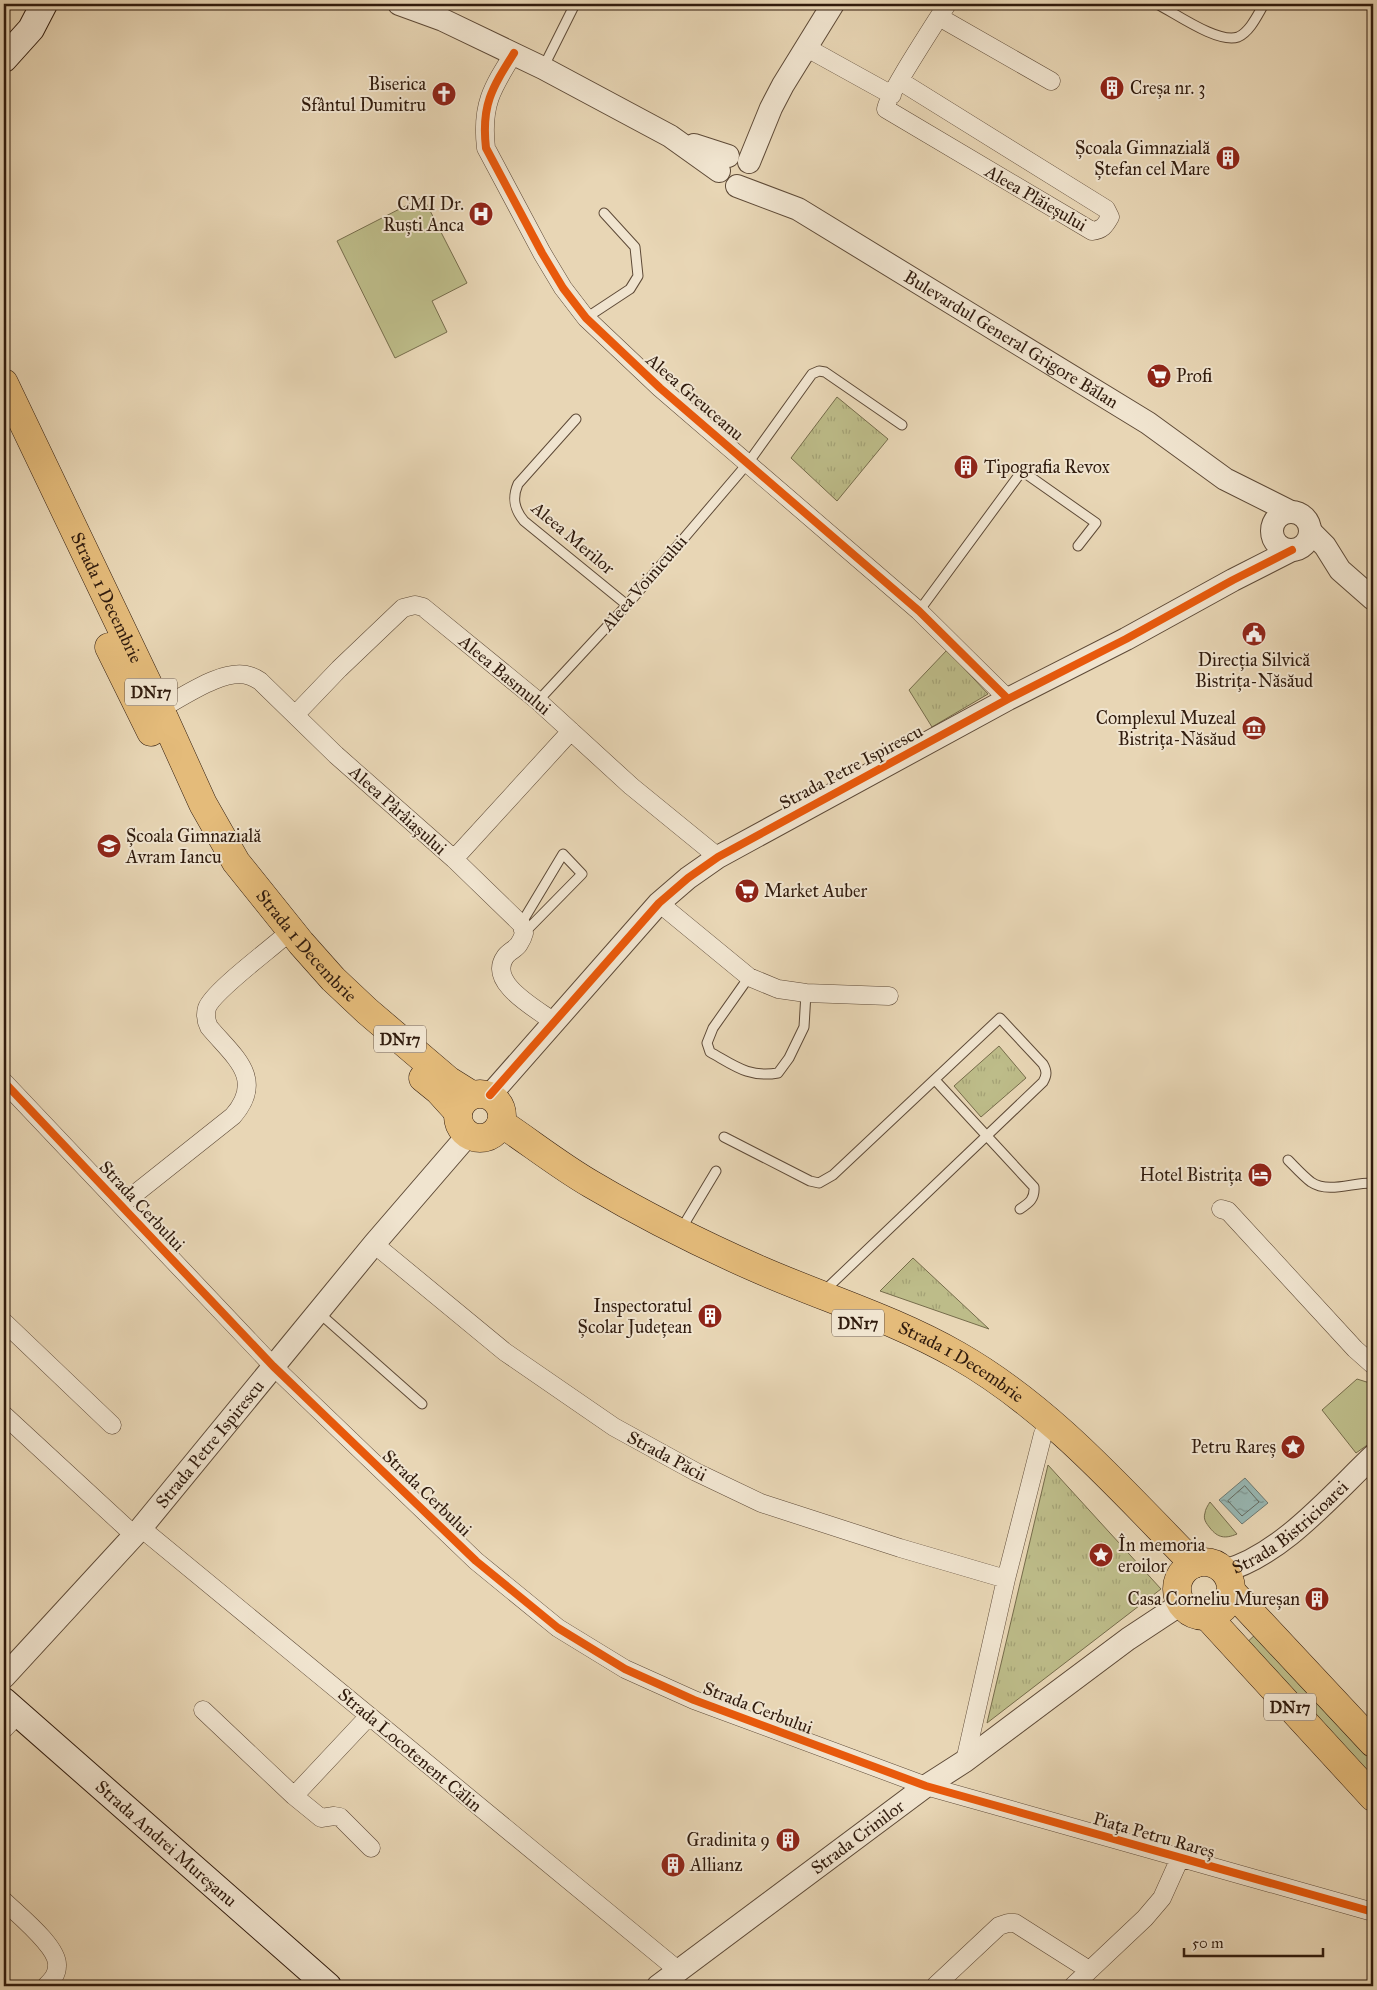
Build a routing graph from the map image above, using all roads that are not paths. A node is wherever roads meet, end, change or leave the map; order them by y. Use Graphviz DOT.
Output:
graph roads {
  1 [pos="62,4"];
  2 [pos="404,4"];
  3 [pos="576,4"];
  4 [pos="833,4"];
  5 [pos="1157,4"];
  6 [pos="1264,4"];
  7 [pos="944,10"];
  8 [pos="37,13"];
  9 [pos="807,48"];
  10 [pos="514,53"];
  11 [pos="4,59"];
  12 [pos="543,68"];
  13 [pos="1051,81"];
  14 [pos="896,88"];
  15 [pos="736,162"];
  16 [pos="792,206"];
  17 [pos="604,213"];
  18 [pos="586,318"];
  19 [pos="4,383"];
  20 [pos="4,419"];
  21 [pos="576,419"];
  22 [pos="902,425"];
  23 [pos="748,463"];
  24 [pos="1225,479"];
  25 [pos="1289,511"];
  26 [pos="1272,532"];
  27 [pos="1300,543"];
  28 [pos="1078,546"];
  29 [pos="1233,580"];
  30 [pos="1373,599"];
  31 [pos="627,605"];
  32 [pos="919,611"];
  33 [pos="1008,699"];
  34 [pos="538,701"];
  35 [pos="160,709"];
  36 [pos="295,715"];
  37 [pos="571,731"];
  38 [pos="718,857"];
  39 [pos="454,859"];
  40 [pos="660,903"];
  41 [pos="523,929"];
  42 [pos="280,940"];
  43 [pos="749,977"];
  44 [pos="806,993"];
  45 [pos="889,996"];
  46 [pos="554,1022"];
  47 [pos="935,1080"];
  48 [pos="4,1082"];
  49 [pos="480,1116"];
  50 [pos="987,1136"];
  51 [pos="724,1137"];
  52 [pos="1288,1160"];
  53 [pos="716,1171"];
  54 [pos="1373,1183"];
  55 [pos="120,1205"];
  56 [pos="1020,1209"];
  57 [pos="1221,1209"];
  58 [pos="679,1233"];
  59 [pos="374,1244"];
  60 [pos="820,1294"];
  61 [pos="318,1312"];
  62 [pos="4,1322"];
  63 [pos="1373,1365"];
  64 [pos="273,1366"];
  65 [pos="422,1404"];
  66 [pos="4,1415"];
  67 [pos="112,1425"];
  68 [pos="1043,1434"];
  69 [pos="1373,1456"];
  70 [pos="137,1531"];
  71 [pos="1188,1569"];
  72 [pos="1006,1579"];
  73 [pos="1227,1581"];
  74 [pos="1181,1604"];
  75 [pos="1207,1616"];
  76 [pos="4,1677"];
  77 [pos="203,1710"];
  78 [pos="8,1715"];
  79 [pos="369,1716"];
  80 [pos="1373,1742"];
  81 [pos="964,1761"];
  82 [pos="926,1786"];
  83 [pos="294,1796"];
  84 [pos="1373,1797"];
  85 [pos="371,1848"];
  86 [pos="1180,1858"];
  87 [pos="4,1901"];
  88 [pos="1373,1912"];
  89 [pos="1089,1970"];
  90 [pos="679,1971"];
  91 [pos="46,1986"];
  92 [pos="328,1986"];
  93 [pos="658,1986"];
  94 [pos="935,1986"];
  95 [pos="1073,1986"];
  1 -- 8 [label="main road"];
  2 -- 10 [label="street, Bulevardul General Grigore Bălan"];
  3 -- 12 [label="lane"];
  4 -- 9 [label="street"];
  5 -- 6 [label="lane"];
  7 -- 13 [label="street"];
  7 -- 14 [label="street"];
  8 -- 11 [label="main road"];
  9 -- 14 [label="street, Aleea Plăieșului"];
  9 -- 15 [label="street"];
  10 -- 12 [label="street, Bulevardul General Grigore Bălan"];
  10 -- 18 [label="street, Aleea Greuceanu"];
  12 -- 15 [label="street, Bulevardul General Grigore Bălan"];
  14 -- 14 [label="street, Aleea Plăieșului"];
  15 -- 16 [label="street, Bulevardul General Grigore Bălan"];
  15 -- 16 [label="street, Bulevardul General Grigore Bălan"];
  16 -- 24 [label="street, Bulevardul General Grigore Bălan"];
  17 -- 18 [label="lane"];
  18 -- 23 [label="street, Aleea Greuceanu"];
  19 -- 35 [label="main road, Strada 1 Decembrie / DN17"];
  20 -- 42 [label="main road, Strada 1 Decembrie / DN17"];
  21 -- 31 [label="lane, Aleea Merilor"];
  22 -- 23 [label="lane, Aleea Voinicului"];
  23 -- 31 [label="lane, Aleea Voinicului"];
  23 -- 32 [label="street, Aleea Greuceanu"];
  24 -- 25 [label="street, Bulevardul General Grigore Bălan"];
  24 -- 26 [label="street, Bulevardul General Grigore Bălan"];
  25 -- 26 [label="street"];
  25 -- 27 [label="street"];
  26 -- 27 [label="street"];
  26 -- 29 [label="street, Strada Petre Ispirescu"];
  27 -- 29 [label="street, Strada Petre Ispirescu"];
  27 -- 30 [label="street"];
  28 -- 32 [label="lane"];
  29 -- 33 [label="street, Strada Petre Ispirescu"];
  31 -- 34 [label="lane, Aleea Voinicului"];
  32 -- 33 [label="street, Aleea Greuceanu"];
  33 -- 38 [label="street, Strada Petre Ispirescu"];
  34 -- 36 [label="street, Aleea Basmului"];
  34 -- 37 [label="street, Aleea Basmului"];
  35 -- 36 [label="street, Aleea Pârâiașului"];
  35 -- 49 [label="main road, Strada 1 Decembrie / DN17"];
  36 -- 39 [label="street, Aleea Pârâiașului"];
  37 -- 38 [label="street, Aleea Basmului"];
  37 -- 39 [label="street"];
  38 -- 40 [label="street, Strada Petre Ispirescu"];
  39 -- 41 [label="street, Aleea Pârâiașului"];
  40 -- 43 [label="street"];
  40 -- 46 [label="street, Strada Petre Ispirescu"];
  41 -- 41 [label="lane"];
  41 -- 46 [label="street"];
  42 -- 49 [label="main road, Strada 1 Decembrie / DN17"];
  42 -- 55 [label="street"];
  43 -- 44 [label="street"];
  43 -- 44 [label="lane"];
  44 -- 45 [label="street"];
  46 -- 49 [label="street, Strada Petre Ispirescu"];
  47 -- 50 [label="lane"];
  47 -- 50 [label="lane"];
  47 -- 51 [label="lane"];
  48 -- 55 [label="street, Strada Cerbului"];
  49 -- 58 [label="main road, Strada 1 Decembrie / DN17"];
  49 -- 59 [label="street, Strada Petre Ispirescu"];
  49 -- 68 [label="main road, Strada 1 Decembrie / DN17"];
  50 -- 56 [label="lane"];
  50 -- 60 [label="lane"];
  52 -- 54 [label="lane"];
  53 -- 58 [label="lane"];
  55 -- 64 [label="street, Strada Cerbului"];
  57 -- 63 [label="street"];
  58 -- 60 [label="main road, Strada 1 Decembrie / DN17"];
  59 -- 61 [label="street, Strada Petre Ispirescu"];
  59 -- 72 [label="street, Strada Păcii"];
  60 -- 71 [label="main road, Strada 1 Decembrie / DN17"];
  61 -- 64 [label="street, Strada Petre Ispirescu"];
  61 -- 65 [label="lane"];
  62 -- 67 [label="street"];
  64 -- 70 [label="street, Strada Petre Ispirescu"];
  64 -- 82 [label="street, Strada Cerbului"];
  66 -- 70 [label="street, Strada Locotenent Călin"];
  68 -- 71 [label="main road, Strada 1 Decembrie / DN17"];
  68 -- 72 [label="street"];
  69 -- 73 [label="street, Strada Bistricioarei"];
  70 -- 76 [label="street, Strada Petre Ispirescu"];
  70 -- 79 [label="street, Strada Locotenent Călin"];
  71 -- 73 [label="main road, DN17"];
  71 -- 74 [label="main road"];
  72 -- 81 [label="street"];
  73 -- 75 [label="main road"];
  73 -- 80 [label="main road, DN17"];
  74 -- 75 [label="main road, DN17"];
  74 -- 81 [label="street, Strada Crinilor"];
  75 -- 84 [label="main road, DN17"];
  77 -- 83 [label="street"];
  78 -- 92 [label="main road, Strada Andrei Mureșanu"];
  79 -- 83 [label="street"];
  79 -- 90 [label="street, Strada Locotenent Călin"];
  81 -- 82 [label="street, Strada Crinilor"];
  82 -- 86 [label="street, Piața Petru Rareș"];
  82 -- 90 [label="street, Strada Crinilor"];
  83 -- 85 [label="street"];
  86 -- 88 [label="street, Piața Petru Rareș"];
  86 -- 89 [label="street"];
  87 -- 91 [label="street"];
  89 -- 94 [label="street"];
  89 -- 95 [label="street"];
  90 -- 93 [label="street, Strada Crinilor"];
}
